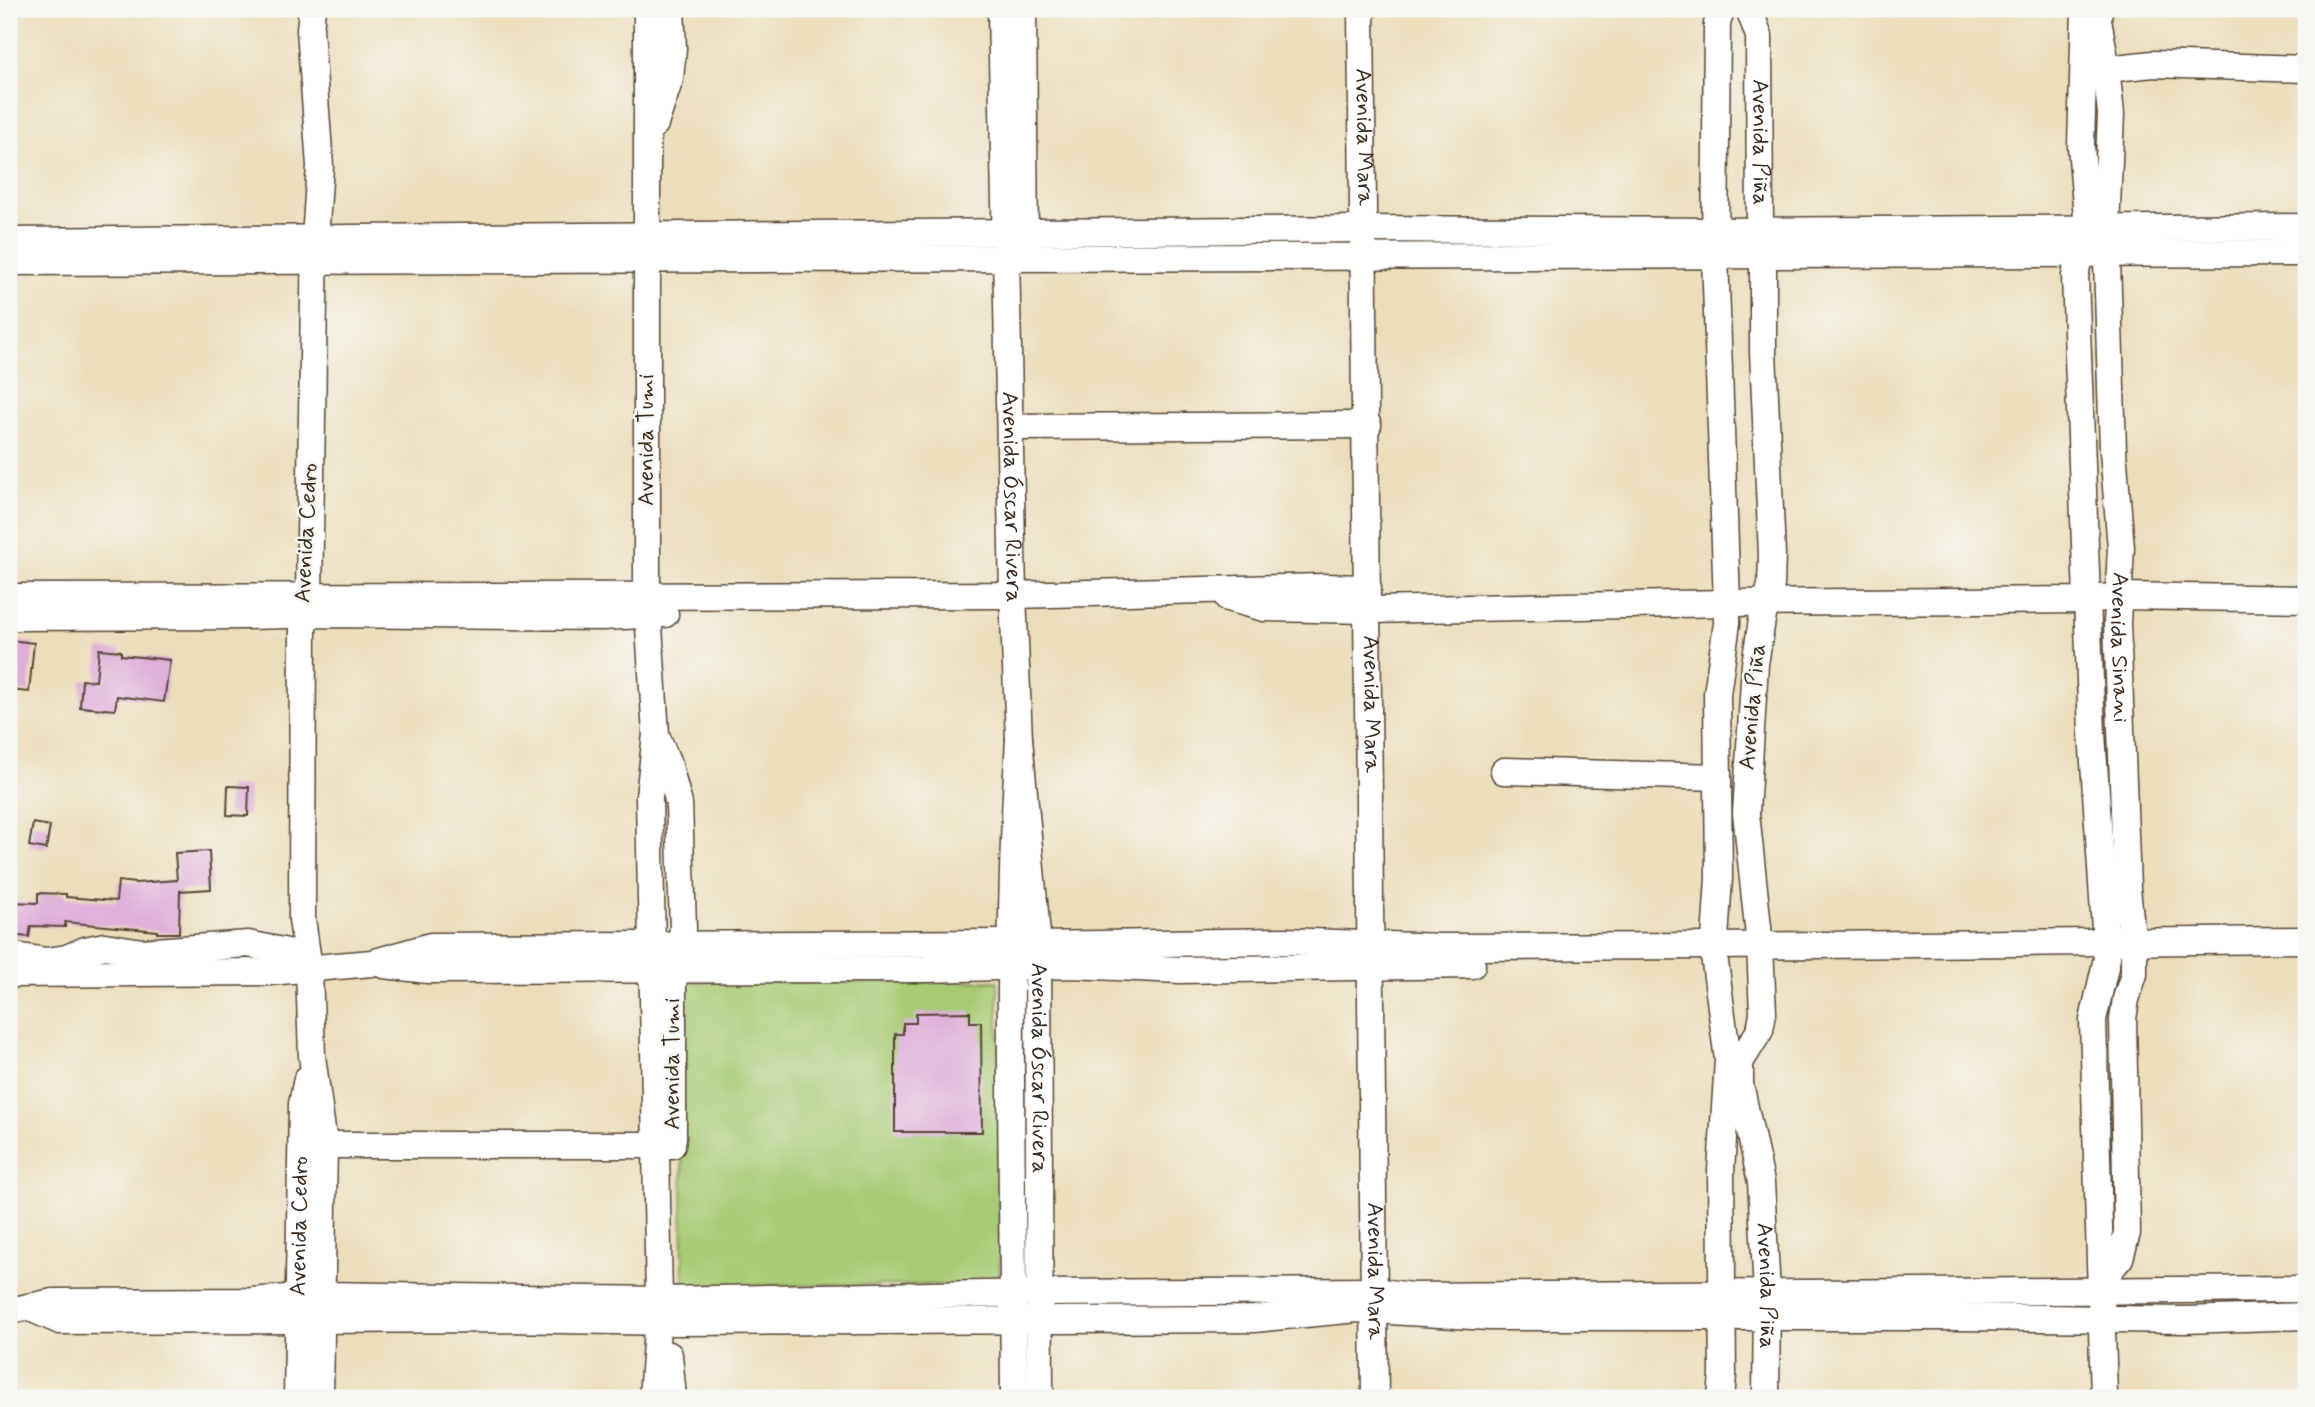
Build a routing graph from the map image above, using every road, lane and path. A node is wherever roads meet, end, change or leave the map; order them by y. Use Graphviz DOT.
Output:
graph roads {
  1 [pos="312,9"];
  2 [pos="648,9"];
  3 [pos="671,9"];
  4 [pos="1001,9"];
  5 [pos="1023,9"];
  6 [pos="1361,9"];
  7 [pos="1721,9"];
  8 [pos="1749,9"];
  9 [pos="2085,9"];
  10 [pos="2099,9"];
  11 [pos="2106,69"];
  12 [pos="2306,69"];
  13 [pos="648,146"];
  14 [pos="2306,228"];
  15 [pos="1365,229"];
  16 [pos="9,241"];
  17 [pos="2094,242"];
  18 [pos="1716,243"];
  19 [pos="1761,243"];
  20 [pos="1015,245"];
  21 [pos="648,248"];
  22 [pos="316,249"];
  23 [pos="2306,253"];
  24 [pos="1367,256"];
  25 [pos="9,262"];
  26 [pos="1368,425"];
  27 [pos="1010,427"];
  28 [pos="2120,596"];
  29 [pos="9,597"];
  30 [pos="1368,599"];
  31 [pos="2306,599"];
  32 [pos="2087,600"];
  33 [pos="1013,602"];
  34 [pos="1727,603"];
  35 [pos="1766,603"];
  36 [pos="306,605"];
  37 [pos="648,606"];
  38 [pos="9,617"];
  39 [pos="1019,739"];
  40 [pos="1504,771"];
  41 [pos="1718,777"];
  42 [pos="2306,940"];
  43 [pos="2120,949"];
  44 [pos="1715,954"];
  45 [pos="1760,954"];
  46 [pos="2306,954"];
  47 [pos="9,955"];
  48 [pos="1011,955"];
  49 [pos="1373,955"];
  50 [pos="1038,956"];
  51 [pos="665,957"];
  52 [pos="309,969"];
  53 [pos="9,974"];
  54 [pos="664,1145"];
  55 [pos="313,1147"];
  56 [pos="2101,1286"];
  57 [pos="2306,1289"];
  58 [pos="1027,1294"];
  59 [pos="1375,1301"];
  60 [pos="1722,1304"];
  61 [pos="1766,1304"];
  62 [pos="310,1308"];
  63 [pos="18,1309"];
  64 [pos="665,1310"];
  65 [pos="2306,1317"];
  66 [pos="2102,1319"];
  67 [pos="1027,1321"];
  68 [pos="297,1398"];
  69 [pos="320,1398"];
  70 [pos="652,1398"];
  71 [pos="673,1398"];
  72 [pos="1014,1398"];
  73 [pos="1040,1398"];
  74 [pos="1375,1398"];
  75 [pos="1721,1398"];
  76 [pos="1766,1398"];
  77 [pos="2104,1398"];
  1 -- 22 [label="street, Avenida Cedro"];
  2 -- 13 [label="street, Avenida Tumi"];
  3 -- 13 [label="street, Avenida Tumi"];
  4 -- 20 [label="street, Avenida Óscar Rivera"];
  5 -- 20 [label="street, Avenida Óscar Rivera"];
  6 -- 15 [label="street, Avenida Mara"];
  7 -- 18 [label="street, Avenida Piña"];
  8 -- 19 [label="street, Avenida Piña"];
  9 -- 17 [label="street, Avenida Sinani"];
  10 -- 11 [label="street, Avenida Sinani"];
  11 -- 12 [label="street"];
  11 -- 17 [label="street, Avenida Sinani"];
  13 -- 21 [label="street, Avenida Tumi"];
  14 -- 17 [label="street"];
  15 -- 18 [label="street"];
  15 -- 20 [label="street"];
  15 -- 24 [label="street, Avenida Mara"];
  16 -- 22 [label="street"];
  17 -- 19 [label="street"];
  17 -- 23 [label="street"];
  17 -- 28 [label="street, Avenida Sinani"];
  17 -- 32 [label="street, Avenida Sinani"];
  18 -- 19 [label="street"];
  18 -- 24 [label="street"];
  18 -- 34 [label="street, Avenida Piña"];
  19 -- 35 [label="street, Avenida Piña"];
  20 -- 21 [label="street"];
  20 -- 24 [label="street"];
  20 -- 27 [label="street, Avenida Óscar Rivera"];
  21 -- 22 [label="street"];
  21 -- 37 [label="street, Avenida Tumi"];
  22 -- 25 [label="street"];
  22 -- 36 [label="street, Avenida Cedro"];
  24 -- 26 [label="street, Avenida Mara"];
  26 -- 27 [label="street"];
  26 -- 30 [label="street, Avenida Mara"];
  27 -- 33 [label="street, Avenida Óscar Rivera"];
  28 -- 31 [label="street"];
  28 -- 32 [label="street"];
  28 -- 43 [label="street, Avenida Sinani"];
  29 -- 36 [label="street"];
  30 -- 33 [label="street"];
  30 -- 34 [label="street"];
  30 -- 49 [label="street, Avenida Mara"];
  32 -- 35 [label="street"];
  32 -- 43 [label="street, Avenida Sinani"];
  33 -- 37 [label="street"];
  33 -- 39 [label="street, Avenida Óscar Rivera"];
  34 -- 35 [label="street"];
  34 -- 41 [label="street, Avenida Piña"];
  35 -- 45 [label="street, Avenida Piña"];
  36 -- 37 [label="street"];
  36 -- 38 [label="street"];
  36 -- 52 [label="street, Avenida Cedro"];
  37 -- 51 [label="street, Avenida Tumi"];
  39 -- 48 [label="street, Avenida Óscar Rivera"];
  39 -- 50 [label="street, Avenida Óscar Rivera"];
  40 -- 41 [label="street"];
  41 -- 44 [label="street, Avenida Piña"];
  42 -- 43 [label="street"];
  43 -- 45 [label="street"];
  43 -- 46 [label="street"];
  43 -- 56 [label="street, Avenida Sinani"];
  44 -- 45 [label="street"];
  44 -- 49 [label="street"];
  44 -- 60 [label="street, Avenida Piña"];
  45 -- 61 [label="street, Avenida Piña"];
  47 -- 52 [label="street"];
  48 -- 50 [label="street"];
  48 -- 51 [label="street"];
  48 -- 58 [label="street, Avenida Óscar Rivera"];
  49 -- 50 [label="street"];
  49 -- 59 [label="street, Avenida Mara"];
  50 -- 58 [label="street, Avenida Óscar Rivera"];
  51 -- 52 [label="street"];
  51 -- 54 [label="street, Avenida Tumi"];
  52 -- 53 [label="street"];
  52 -- 55 [label="street, Avenida Cedro"];
  54 -- 55 [label="street"];
  54 -- 64 [label="street, Avenida Tumi"];
  55 -- 62 [label="street, Avenida Cedro"];
  56 -- 57 [label="street"];
  56 -- 61 [label="street"];
  56 -- 66 [label="street, Avenida Sinani"];
  58 -- 59 [label="street"];
  58 -- 64 [label="street"];
  58 -- 67 [label="street, Avenida Óscar Rivera"];
  59 -- 60 [label="street"];
  59 -- 67 [label="street"];
  59 -- 74 [label="street, Avenida Mara"];
  60 -- 61 [label="street"];
  60 -- 75 [label="street, Avenida Piña"];
  61 -- 66 [label="street"];
  61 -- 76 [label="street, Avenida Piña"];
  62 -- 63 [label="street"];
  62 -- 64 [label="street"];
  62 -- 68 [label="street, Avenida Cedro"];
  62 -- 69 [label="street, Avenida Cedro"];
  64 -- 67 [label="street"];
  64 -- 70 [label="street, Avenida Tumi"];
  64 -- 71 [label="street, Avenida Tumi"];
  65 -- 66 [label="street"];
  66 -- 77 [label="street, Avenida Sinani"];
  67 -- 72 [label="street, Avenida Óscar Rivera"];
  67 -- 73 [label="street, Avenida Óscar Rivera"];
}
